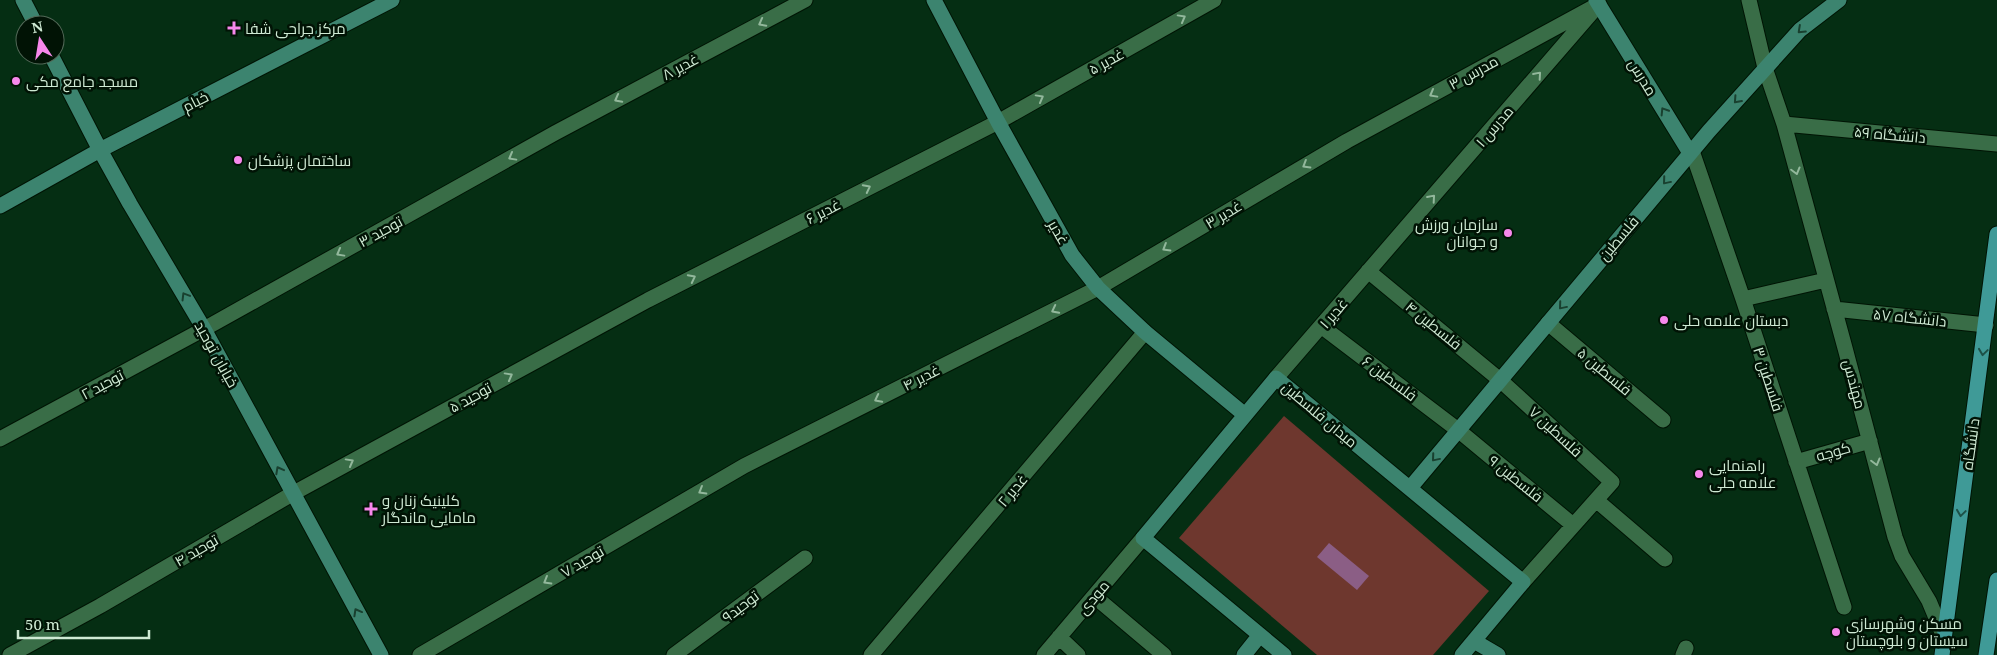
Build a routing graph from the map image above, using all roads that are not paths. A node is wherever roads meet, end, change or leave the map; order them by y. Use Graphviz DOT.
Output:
graph roads {
  1 [pos="23,0"];
  2 [pos="392,0"];
  3 [pos="804,0"];
  4 [pos="934,0"];
  5 [pos="1214,0"];
  6 [pos="1749,0"];
  7 [pos="1839,0"];
  8 [pos="1598,2"];
  9 [pos="31,15"];
  10 [pos="56,65"];
  11 [pos="1765,68"];
  12 [pos="998,122"];
  13 [pos="1784,124"];
  14 [pos="555,133"];
  15 [pos="1348,141"];
  16 [pos="1997,144"];
  17 [pos="100,150"];
  18 [pos="1691,152"];
  19 [pos="0,206"];
  20 [pos="1997,234"];
  21 [pos="1389,248"];
  22 [pos="1368,271"];
  23 [pos="1826,280"];
  24 [pos="1098,288"];
  25 [pos="1744,299"];
  26 [pos="648,300"];
  27 [pos="1834,309"];
  28 [pos="1548,323"];
  29 [pos="1986,325"];
  30 [pos="1321,326"];
  31 [pos="204,329"];
  32 [pos="1145,332"];
  33 [pos="1276,378"];
  34 [pos="1500,380"];
  35 [pos="1245,415"];
  36 [pos="1663,420"];
  37 [pos="1458,430"];
  38 [pos="0,439"];
  39 [pos="1870,441"];
  40 [pos="1796,462"];
  41 [pos="744,466"];
  42 [pos="1410,488"];
  43 [pos="292,494"];
  44 [pos="1596,500"];
  45 [pos="1573,525"];
  46 [pos="1143,538"];
  47 [pos="805,558"];
  48 [pos="1664,559"];
  49 [pos="1997,580"];
  50 [pos="1523,582"];
  51 [pos="1094,596"];
  52 [pos="1995,605"];
  53 [pos="1844,608"];
  54 [pos="1260,635"];
  55 [pos="1059,637"];
  56 [pos="1944,637"];
  57 [pos="1474,641"];
  58 [pos="875,651"];
  59 [pos="1278,653"];
  60 [pos="10,655"];
  61 [pos="381,655"];
  62 [pos="420,655"];
  63 [pos="674,655"];
  64 [pos="1044,655"];
  65 [pos="1078,655"];
  66 [pos="1164,655"];
  67 [pos="1244,655"];
  68 [pos="1462,655"];
  69 [pos="1498,655"];
  70 [pos="1942,655"];
  71 [pos="1986,655"];
  1 -- 9 [label="street"];
  2 -- 17 [label="street, خیام"];
  3 -- 14 [label="street, غدیر ۸, one-way"];
  4 -- 12 [label="street, غدیر"];
  12 -- 5 [label="street, غدیر ۵, one-way"];
  6 -- 11 [label="street, مهندس"];
  7 -- 11 [label="street, فلسطین, one-way"];
  8 -- 15 [label="street, مدرس ۳, one-way"];
  18 -- 8 [label="street, مدرس, one-way"];
  21 -- 8 [label="street, مدرس ۱, one-way"];
  10 -- 17 [label="street, خیابان توحید"];
  11 -- 13 [label="street, مهندس"];
  11 -- 18 [label="street, فلسطین, one-way"];
  12 -- 24 [label="street, غدیر"];
  26 -- 12 [label="street, غدیر ۶, one-way"];
  13 -- 16 [label="street, دانشگاه ۵۹"];
  13 -- 23 [label="street, مهندس, one-way"];
  14 -- 31 [label="street, توحید ۳, one-way"];
  15 -- 24 [label="street, غدیر ۳, one-way"];
  17 -- 19 [label="street, خیام"];
  31 -- 17 [label="street, خیابان توحید, one-way"];
  18 -- 25 [label="street, فلسطین ۳"];
  18 -- 28 [label="street, فلسطین, one-way"];
  20 -- 29 [label="main road, دانشگاه"];
  21 -- 22 [label="street, غدیر ۱"];
  22 -- 30 [label="street, غدیر ۱"];
  22 -- 34 [label="street, فلسطین ۴"];
  23 -- 25 [label="street"];
  23 -- 27 [label="street, مهندس"];
  24 -- 32 [label="street, غدیر"];
  24 -- 41 [label="street, غدیر ۴, one-way"];
  25 -- 40 [label="street, فلسطین ۳"];
  43 -- 26 [label="street, توحید ۵, one-way"];
  27 -- 29 [label="street, دانشگاه ۵۷"];
  27 -- 39 [label="street, مهندس"];
  28 -- 34 [label="street, فلسطین"];
  28 -- 36 [label="street, فلسطین ۵"];
  29 -- 56 [label="main road, دانشگاه, one-way"];
  30 -- 33 [label="street, غدیر ۱"];
  30 -- 37 [label="street, فلسطین ۶"];
  31 -- 38 [label="street, توحید ۲"];
  43 -- 31 [label="street, خیابان توحید, one-way"];
  32 -- 35 [label="street, غدیر"];
  32 -- 58 [label="street, غدیر ۲"];
  33 -- 35 [label="street, میدان فلسطین"];
  33 -- 42 [label="street, میدان فلسطین"];
  34 -- 37 [label="street, فلسطین"];
  34 -- 44 [label="street, فلسطین ۷"];
  35 -- 46 [label="street, میدان فلسطین"];
  37 -- 42 [label="street, فلسطین, one-way"];
  37 -- 45 [label="street, فلسطین ۹"];
  39 -- 40 [label="street, کوچه"];
  39 -- 56 [label="street, مهندس, one-way"];
  40 -- 53 [label="street, فلسطین ۳"];
  41 -- 62 [label="street, توحید ۷, one-way"];
  42 -- 50 [label="street, میدان فلسطین"];
  43 -- 60 [label="street, توحید ۴"];
  61 -- 43 [label="street, خیابان توحید, one-way"];
  44 -- 45 [label="street"];
  44 -- 48 [label="street"];
  45 -- 50 [label="street"];
  46 -- 51 [label="street, مودی"];
  46 -- 54 [label="street"];
  47 -- 63 [label="street, توحید۹"];
  49 -- 52 [label="main road"];
  50 -- 57 [label="street"];
  51 -- 55 [label="street, مودی"];
  51 -- 66 [label="street"];
  52 -- 71 [label="main road"];
  54 -- 59 [label="street"];
  54 -- 67 [label="street"];
  55 -- 64 [label="street, مودی"];
  55 -- 65 [label="street"];
  56 -- 70 [label="main road, دانشگاه"];
  57 -- 68 [label="street"];
  57 -- 69 [label="street"];
}
